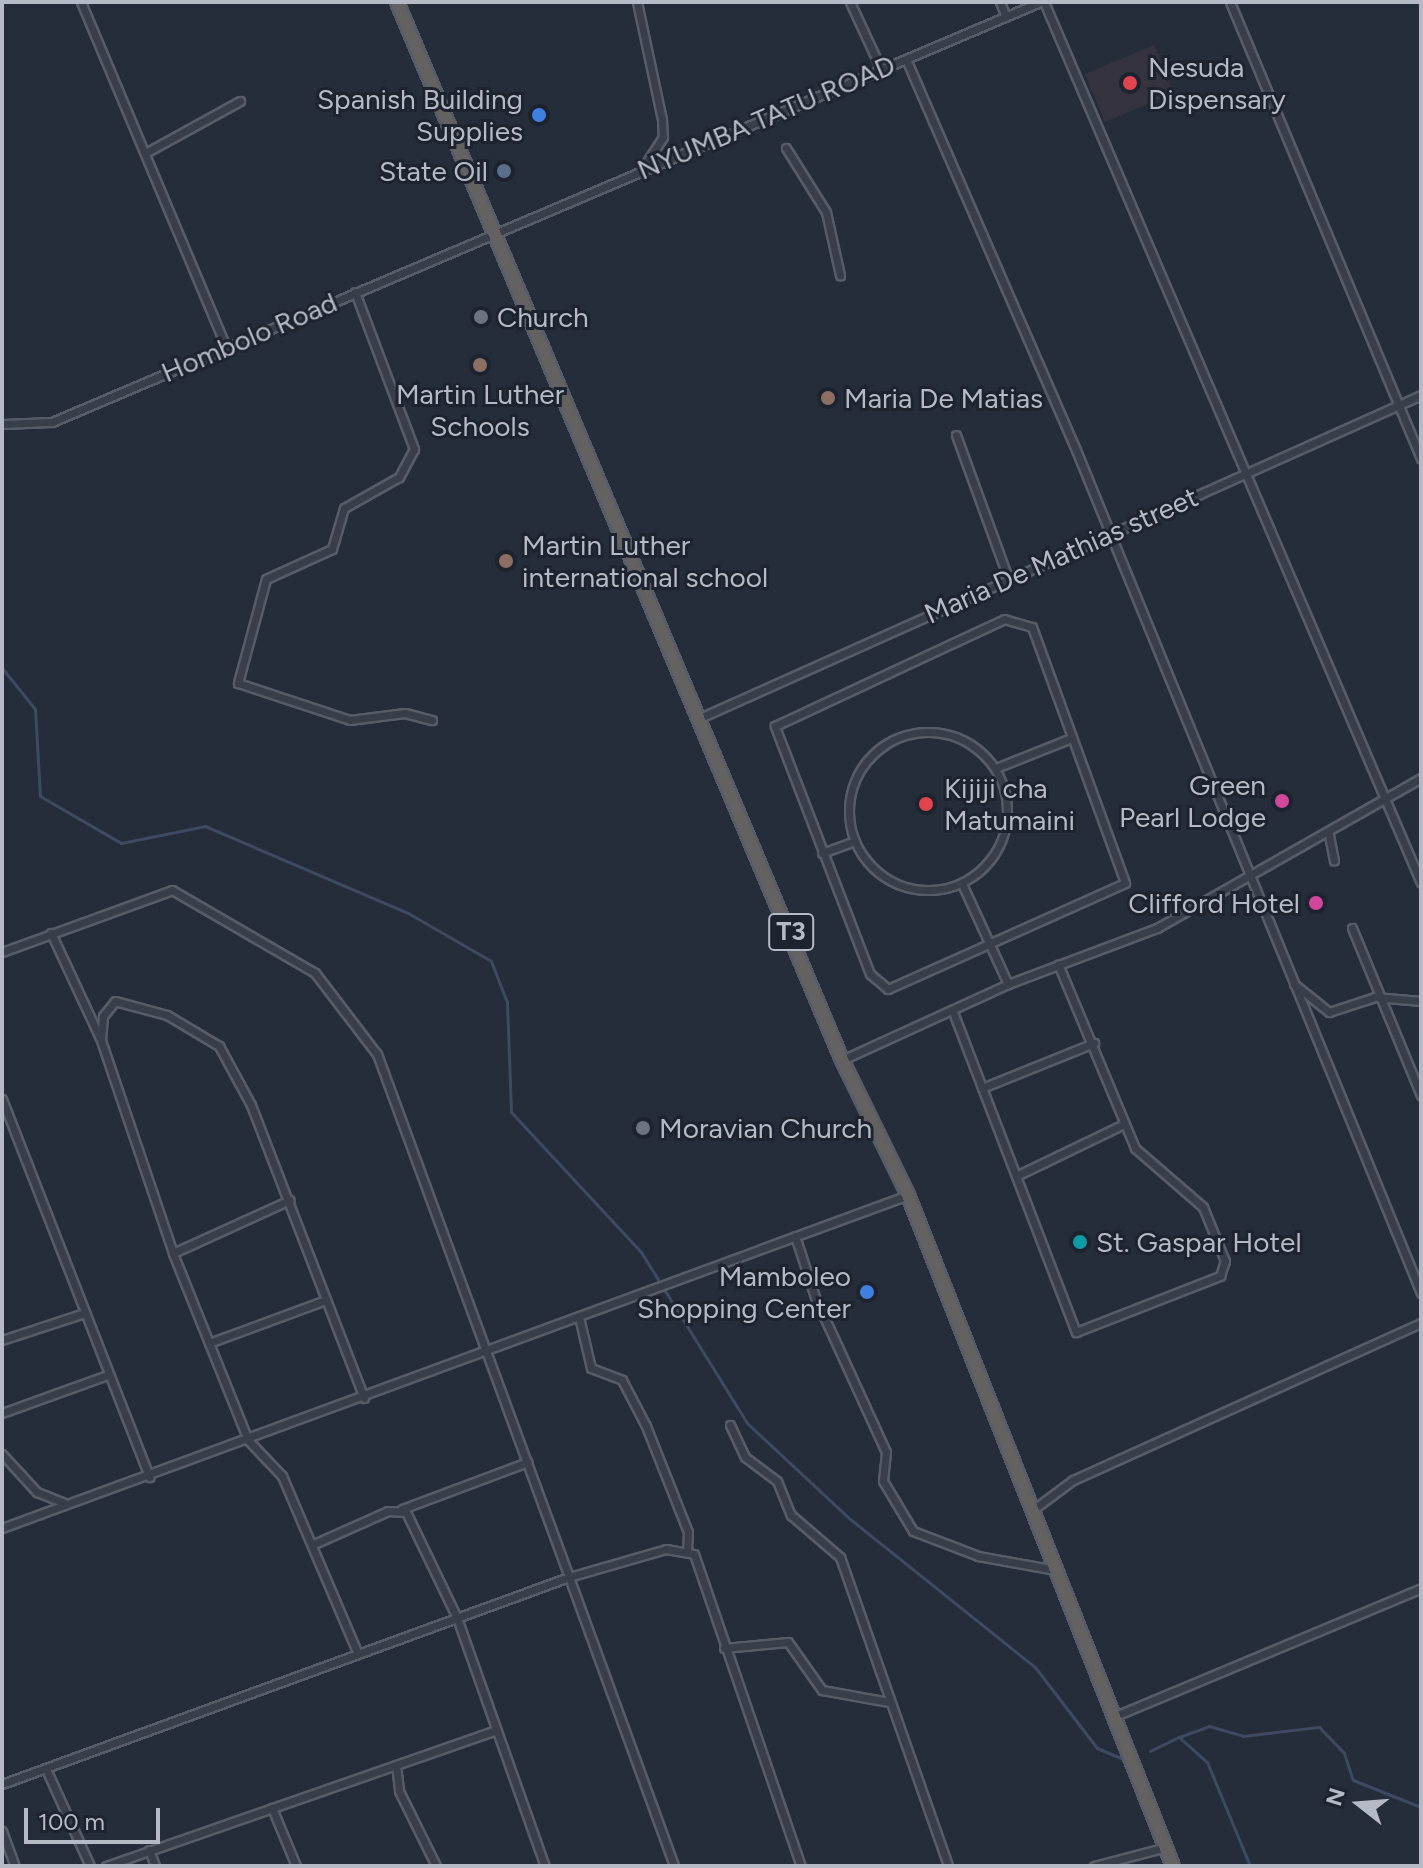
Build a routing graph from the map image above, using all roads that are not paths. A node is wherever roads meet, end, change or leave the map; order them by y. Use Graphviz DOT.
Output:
graph roads {
  1 [pos="81,2"];
  2 [pos="89,2"];
  3 [pos="397,2"];
  4 [pos="637,2"];
  5 [pos="850,2"];
  6 [pos="1000,2"];
  7 [pos="1042,2"];
  8 [pos="1230,2"];
  9 [pos="86,12"];
  10 [pos="1006,17"];
  11 [pos="906,59"];
  12 [pos="881,69"];
  13 [pos="240,101"];
  14 [pos="786,148"];
  15 [pos="149,151"];
  16 [pos="642,170"];
  17 [pos="492,233"];
  18 [pos="840,275"];
  19 [pos="355,292"];
  20 [pos="226,347"];
  21 [pos="1421,395"];
  22 [pos="1398,405"];
  23 [pos="2,424"];
  24 [pos="956,435"];
  25 [pos="1421,459"];
  26 [pos="1249,471"];
  27 [pos="1105,533"];
  28 [pos="1008,578"];
  29 [pos="702,717"];
  30 [pos="432,720"];
  31 [pos="1071,738"];
  32 [pos="996,768"];
  33 [pos="1421,778"];
  34 [pos="1387,798"];
  35 [pos="1329,835"];
  36 [pos="855,841"];
  37 [pos="822,853"];
  38 [pos="1334,861"];
  39 [pos="1248,873"];
  40 [pos="1421,883"];
  41 [pos="962,884"];
  42 [pos="1352,928"];
  43 [pos="51,933"];
  44 [pos="991,944"];
  45 [pos="2,952"];
  46 [pos="1058,964"];
  47 [pos="1290,980"];
  48 [pos="1008,984"];
  49 [pos="1375,997"];
  50 [pos="1421,1001"];
  51 [pos="953,1012"];
  52 [pos="101,1040"];
  53 [pos="1094,1043"];
  54 [pos="842,1060"];
  55 [pos="982,1088"];
  56 [pos="1421,1095"];
  57 [pos="2,1099"];
  58 [pos="1124,1124"];
  59 [pos="1016,1176"];
  60 [pos="908,1195"];
  61 [pos="290,1200"];
  62 [pos="795,1236"];
  63 [pos="173,1253"];
  64 [pos="1421,1293"];
  65 [pos="326,1300"];
  66 [pos="81,1314"];
  67 [pos="579,1317"];
  68 [pos="1421,1323"];
  69 [pos="2,1340"];
  70 [pos="209,1343"];
  71 [pos="488,1353"];
  72 [pos="105,1376"];
  73 [pos="364,1398"];
  74 [pos="2,1413"];
  75 [pos="730,1425"];
  76 [pos="248,1440"];
  77 [pos="2,1454"];
  78 [pos="528,1462"];
  79 [pos="149,1477"];
  80 [pos="64,1503"];
  81 [pos="402,1509"];
  82 [pos="1034,1509"];
  83 [pos="2,1528"];
  84 [pos="314,1544"];
  85 [pos="687,1549"];
  86 [pos="1058,1570"];
  87 [pos="569,1577"];
  88 [pos="1421,1588"];
  89 [pos="457,1618"];
  90 [pos="724,1648"];
  91 [pos="358,1654"];
  92 [pos="889,1702"];
  93 [pos="1118,1715"];
  94 [pos="496,1730"];
  95 [pos="396,1765"];
  96 [pos="46,1769"];
  97 [pos="2,1784"];
  98 [pos="272,1808"];
  99 [pos="2,1831"];
  100 [pos="1167,1847"];
  101 [pos="149,1850"];
  102 [pos="15,1866"];
  103 [pos="90,1866"];
  104 [pos="106,1866"];
  105 [pos="155,1866"];
  106 [pos="296,1866"];
  107 [pos="436,1866"];
  108 [pos="545,1866"];
  109 [pos="674,1866"];
  110 [pos="801,1866"];
  111 [pos="948,1866"];
  112 [pos="1094,1866"];
  113 [pos="1173,1866"];
  1 -- 9 [label="street"];
  2 -- 9 [label="street"];
  3 -- 17 [label="highway, T3"];
  4 -- 16 [label="street"];
  5 -- 12 [label="street"];
  6 -- 10 [label="street"];
  7 -- 10 [label="street, NYUMBA TATU ROAD"];
  7 -- 26 [label="street"];
  8 -- 22 [label="street"];
  9 -- 15 [label="street"];
  10 -- 11 [label="street, NYUMBA TATU ROAD"];
  11 -- 12 [label="street, NYUMBA TATU ROAD"];
  11 -- 27 [label="street"];
  12 -- 16 [label="street, NYUMBA TATU ROAD"];
  13 -- 15 [label="street"];
  14 -- 18 [label="street"];
  15 -- 20 [label="street"];
  16 -- 17 [label="street, NYUMBA TATU ROAD"];
  17 -- 19 [label="street, Hombolo Road"];
  17 -- 29 [label="highway, T3"];
  19 -- 20 [label="street, Hombolo Road"];
  19 -- 30 [label="street"];
  20 -- 23 [label="street, Hombolo Road"];
  21 -- 22 [label="street, Maria De Mathias street"];
  22 -- 25 [label="street"];
  22 -- 26 [label="street, Maria De Mathias street"];
  24 -- 28 [label="street"];
  26 -- 27 [label="street, Maria De Mathias street"];
  26 -- 34 [label="street"];
  27 -- 28 [label="street, Maria De Mathias street"];
  27 -- 39 [label="street"];
  28 -- 29 [label="street, Maria De Mathias street"];
  29 -- 54 [label="highway, T3"];
  31 -- 32 [label="street"];
  31 -- 37 [label="street"];
  31 -- 44 [label="street"];
  32 -- 36 [label="street"];
  32 -- 41 [label="street"];
  33 -- 34 [label="street"];
  34 -- 35 [label="street"];
  34 -- 40 [label="street"];
  35 -- 38 [label="street"];
  35 -- 39 [label="street"];
  36 -- 37 [label="street"];
  36 -- 41 [label="street"];
  37 -- 44 [label="street"];
  39 -- 46 [label="street"];
  39 -- 47 [label="street"];
  41 -- 44 [label="street"];
  42 -- 49 [label="street"];
  43 -- 45 [label="street"];
  43 -- 52 [label="street"];
  43 -- 71 [label="street"];
  44 -- 48 [label="street"];
  46 -- 48 [label="street"];
  46 -- 53 [label="street"];
  47 -- 49 [label="street"];
  47 -- 64 [label="street"];
  48 -- 51 [label="street"];
  49 -- 50 [label="street"];
  49 -- 56 [label="street"];
  51 -- 54 [label="street"];
  51 -- 55 [label="street"];
  52 -- 61 [label="street"];
  52 -- 63 [label="street"];
  53 -- 55 [label="street"];
  53 -- 58 [label="street"];
  54 -- 60 [label="highway, T3"];
  55 -- 59 [label="street"];
  57 -- 66 [label="street"];
  58 -- 59 [label="street"];
  58 -- 59 [label="street"];
  60 -- 62 [label="street"];
  60 -- 82 [label="highway, T3"];
  61 -- 63 [label="street"];
  61 -- 65 [label="street"];
  62 -- 67 [label="street"];
  62 -- 86 [label="street"];
  63 -- 70 [label="street"];
  65 -- 70 [label="street"];
  65 -- 73 [label="street"];
  66 -- 69 [label="street"];
  66 -- 72 [label="street"];
  67 -- 71 [label="street"];
  67 -- 85 [label="street"];
  68 -- 82 [label="street"];
  70 -- 76 [label="street"];
  71 -- 73 [label="street"];
  71 -- 78 [label="street"];
  72 -- 74 [label="street"];
  72 -- 79 [label="street"];
  73 -- 76 [label="street"];
  75 -- 92 [label="street"];
  76 -- 79 [label="street"];
  76 -- 84 [label="street"];
  77 -- 80 [label="street"];
  78 -- 81 [label="street"];
  78 -- 87 [label="street"];
  79 -- 80 [label="street"];
  80 -- 83 [label="street"];
  81 -- 84 [label="street"];
  81 -- 89 [label="street"];
  82 -- 86 [label="highway, T3"];
  84 -- 91 [label="street"];
  85 -- 87 [label="street"];
  85 -- 90 [label="street"];
  86 -- 93 [label="highway, T3"];
  87 -- 89 [label="street"];
  87 -- 109 [label="street"];
  88 -- 93 [label="street"];
  89 -- 91 [label="street"];
  89 -- 94 [label="street"];
  90 -- 92 [label="street"];
  90 -- 110 [label="street"];
  91 -- 96 [label="street"];
  92 -- 111 [label="street"];
  93 -- 100 [label="highway, T3"];
  94 -- 95 [label="street"];
  94 -- 108 [label="street"];
  95 -- 98 [label="street"];
  95 -- 107 [label="street"];
  96 -- 97 [label="street"];
  96 -- 103 [label="street"];
  98 -- 101 [label="street"];
  98 -- 106 [label="street"];
  99 -- 102 [label="street"];
  100 -- 112 [label="street"];
  100 -- 113 [label="highway, T3"];
  101 -- 104 [label="street"];
  101 -- 105 [label="street"];
}
